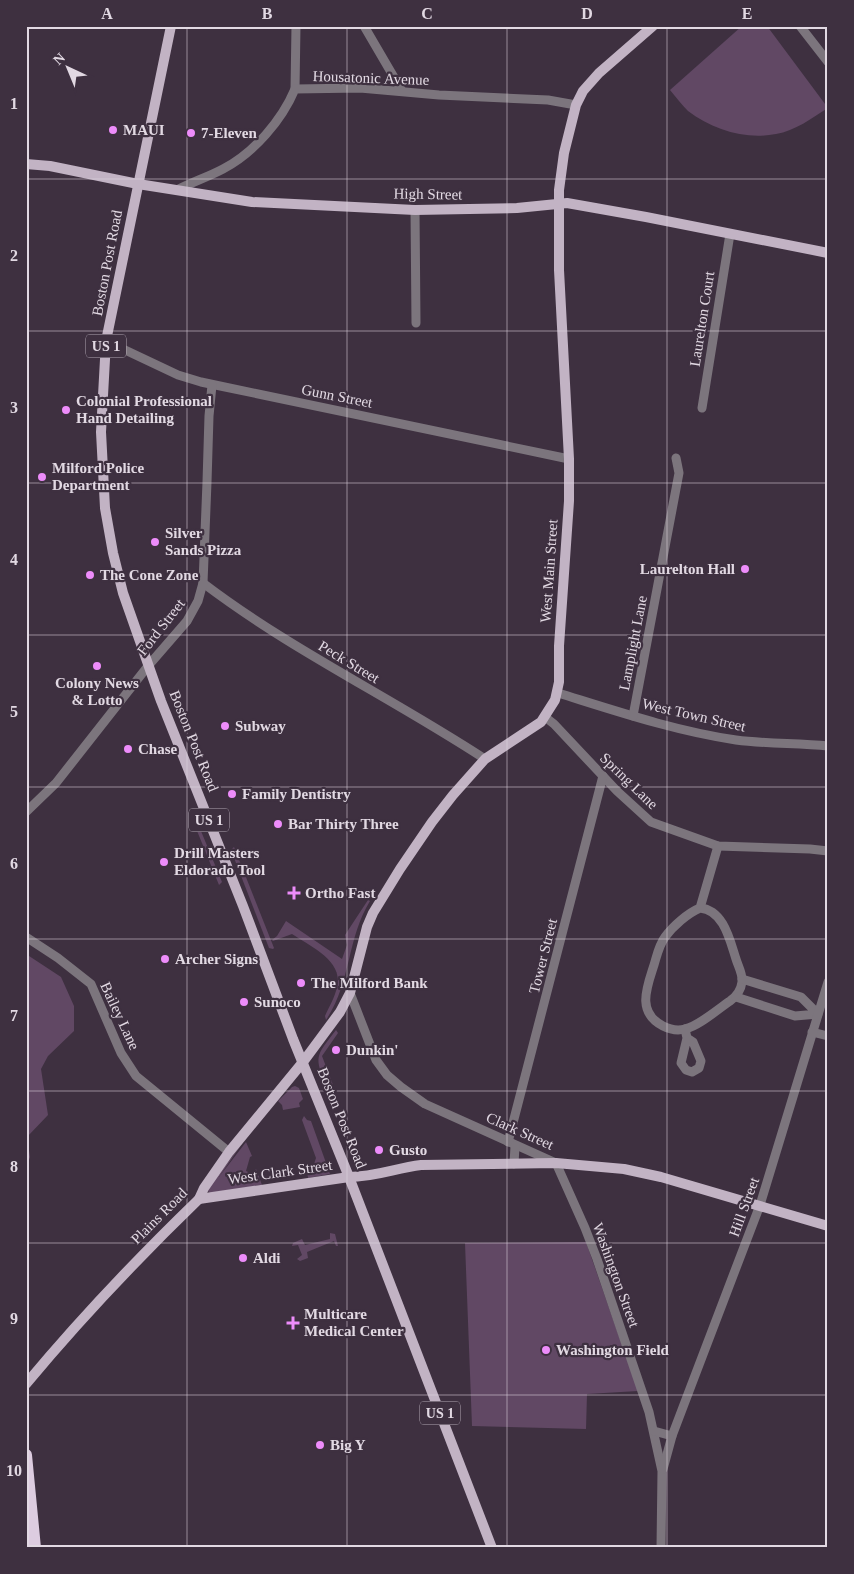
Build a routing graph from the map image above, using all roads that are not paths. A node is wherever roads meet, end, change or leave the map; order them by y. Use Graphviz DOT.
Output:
graph roads {
  1 [pos="171,26"];
  2 [pos="296,26"];
  3 [pos="364,26"];
  4 [pos="653,26"];
  5 [pos="800,26"];
  6 [pos="828,62"];
  7 [pos="296,89"];
  8 [pos="402,91"];
  9 [pos="576,105"];
  10 [pos="26,164"];
  11 [pos="138,184"];
  12 [pos="177,190"];
  13 [pos="558,204"];
  14 [pos="415,210"];
  15 [pos="730,234"];
  16 [pos="828,253"];
  17 [pos="416,323"];
  18 [pos="106,341"];
  19 [pos="212,385"];
  20 [pos="702,408"];
  21 [pos="676,458"];
  22 [pos="569,459"];
  23 [pos="202,582"];
  24 [pos="148,666"];
  25 [pos="558,693"];
  26 [pos="633,716"];
  27 [pos="545,717"];
  28 [pos="828,746"];
  29 [pos="485,759"];
  30 [pos="603,776"];
  31 [pos="26,812"];
  32 [pos="718,846"];
  33 [pos="828,851"];
  34 [pos="700,908"];
  35 [pos="26,937"];
  36 [pos="742,979"];
  37 [pos="828,982"];
  38 [pos="350,993"];
  39 [pos="736,997"];
  40 [pos="818,1014"];
  41 [pos="812,1032"];
  42 [pos="828,1036"];
  43 [pos="303,1062"];
  44 [pos="512,1144"];
  45 [pos="230,1152"];
  46 [pos="556,1163"];
  47 [pos="514,1164"];
  48 [pos="350,1177"];
  49 [pos="199,1199"];
  50 [pos="760,1205"];
  51 [pos="828,1226"];
  52 [pos="26,1384"];
  53 [pos="654,1431"];
  54 [pos="672,1436"];
  55 [pos="26,1455"];
  56 [pos="662,1471"];
  57 [pos="35,1548"];
  58 [pos="492,1548"];
  59 [pos="661,1548"];
  1 -- 11 [label="main road, Boston Post Road / US 1"];
  2 -- 7 [label="street"];
  3 -- 8 [label="street"];
  4 -- 9 [label="main road, West Main Street"];
  5 -- 6 [label="street"];
  7 -- 8 [label="street, Housatonic Avenue"];
  7 -- 12 [label="street, Housatonic Avenue"];
  8 -- 9 [label="street, Housatonic Avenue"];
  9 -- 13 [label="main road, West Main Street"];
  10 -- 11 [label="main road, High Street"];
  11 -- 12 [label="main road, High Street"];
  11 -- 18 [label="main road, Boston Post Road / US 1"];
  12 -- 14 [label="main road, High Street"];
  13 -- 14 [label="main road, High Street"];
  13 -- 15 [label="main road, High Street"];
  13 -- 22 [label="main road, West Main Street"];
  14 -- 17 [label="street"];
  15 -- 16 [label="main road, High Street"];
  15 -- 20 [label="street, Laurelton Court"];
  18 -- 19 [label="street, Gunn Street"];
  18 -- 24 [label="main road, Boston Post Road / US 1"];
  19 -- 22 [label="street, Gunn Street"];
  19 -- 23 [label="street, Ford Street"];
  21 -- 26 [label="street, Lamplight Lane"];
  22 -- 25 [label="main road, West Main Street"];
  23 -- 24 [label="street, Ford Street"];
  23 -- 29 [label="street, Peck Street"];
  24 -- 31 [label="street, Ford Street"];
  24 -- 43 [label="main road, Boston Post Road / US 1"];
  25 -- 26 [label="street, West Town Street"];
  25 -- 27 [label="main road, West Main Street"];
  26 -- 28 [label="street, West Town Street"];
  27 -- 29 [label="main road, West Main Street"];
  27 -- 30 [label="street, Spring Lane"];
  29 -- 38 [label="main road, West Main Street"];
  30 -- 32 [label="street, Spring Lane"];
  30 -- 44 [label="street, Tower Street"];
  32 -- 33 [label="street, Spring Lane"];
  32 -- 34 [label="street"];
  34 -- 36 [label="street"];
  34 -- 39 [label="street"];
  35 -- 45 [label="street, Bailey Lane"];
  36 -- 39 [label="street"];
  36 -- 40 [label="street"];
  37 -- 40 [label="street, Hill Street"];
  38 -- 43 [label="main road, West Main Street"];
  38 -- 44 [label="street, Clark Street"];
  39 -- 40 [label="street"];
  40 -- 41 [label="street, Hill Street"];
  41 -- 42 [label="street"];
  41 -- 50 [label="street, Hill Street"];
  43 -- 45 [label="main road, Plains Road"];
  43 -- 48 [label="main road, Boston Post Road / US 1"];
  44 -- 46 [label="street, Clark Street"];
  44 -- 47 [label="street"];
  45 -- 49 [label="main road, Plains Road"];
  46 -- 47 [label="main road, West Clark Street"];
  46 -- 50 [label="main road, Clark Street"];
  46 -- 53 [label="street, Washington Street"];
  47 -- 48 [label="main road, West Clark Street"];
  48 -- 49 [label="main road, West Clark Street"];
  48 -- 58 [label="main road, Boston Post Road / US 1"];
  49 -- 52 [label="main road, Plains Road"];
  50 -- 51 [label="main road, Clark Street"];
  50 -- 54 [label="street, Hill Street"];
  53 -- 54 [label="street"];
  53 -- 56 [label="street, Washington Street"];
  54 -- 56 [label="street, Hill Street"];
  55 -- 57 [label="highway"];
  56 -- 59 [label="street, Washington Street"];
}
